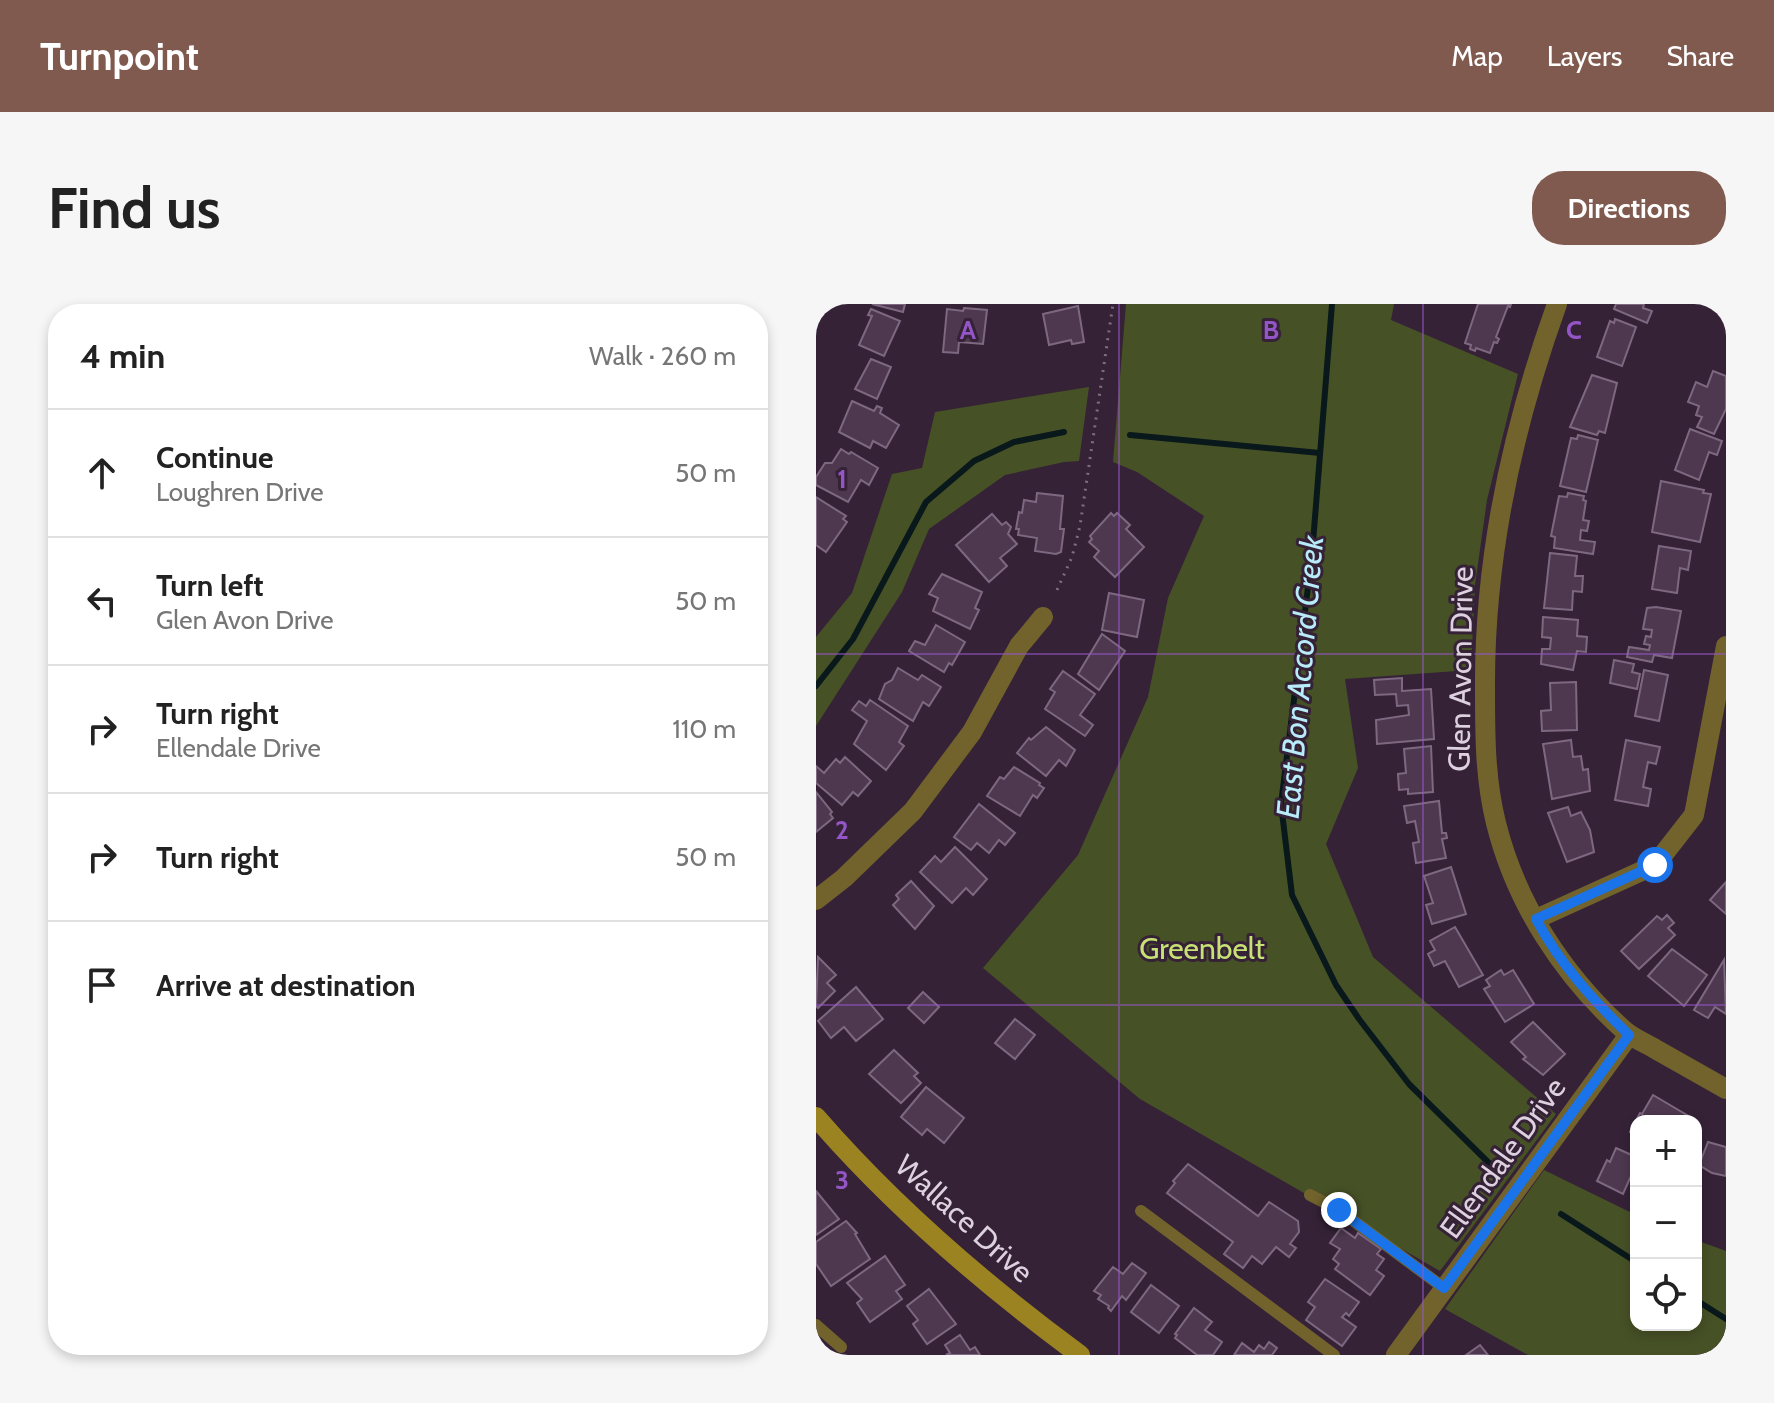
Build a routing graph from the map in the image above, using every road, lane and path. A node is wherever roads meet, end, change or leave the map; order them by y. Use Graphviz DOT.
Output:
graph roads {
  1 [pos="1113,304"];
  2 [pos="1557,304"];
  3 [pos="1057,590"];
  4 [pos="1043,617"];
  5 [pos="1726,646"];
  6 [pos="816,900"];
  7 [pos="1536,919"];
  8 [pos="1629,1035"];
  9 [pos="1726,1089"];
  10 [pos="816,1117"];
  11 [pos="1310,1195"];
  12 [pos="1141,1211"];
  13 [pos="1444,1288"];
  14 [pos="816,1325"];
  15 [pos="841,1347"];
  16 [pos="1080,1355"];
  17 [pos="1334,1355"];
  18 [pos="1396,1355"];
  1 -- 3 [label="path"];
  2 -- 7 [label="street, Glen Avon Drive"];
  4 -- 6 [label="street"];
  5 -- 7 [label="street"];
  7 -- 8 [label="street, Glen Avon Drive"];
  8 -- 9 [label="street, Glen Avon Drive"];
  8 -- 13 [label="street, Ellendale Drive"];
  10 -- 16 [label="street, Wallace Drive"];
  11 -- 13 [label="lane"];
  12 -- 17 [label="lane"];
  13 -- 18 [label="street, Ellendale Drive"];
  14 -- 15 [label="lane"];
}
